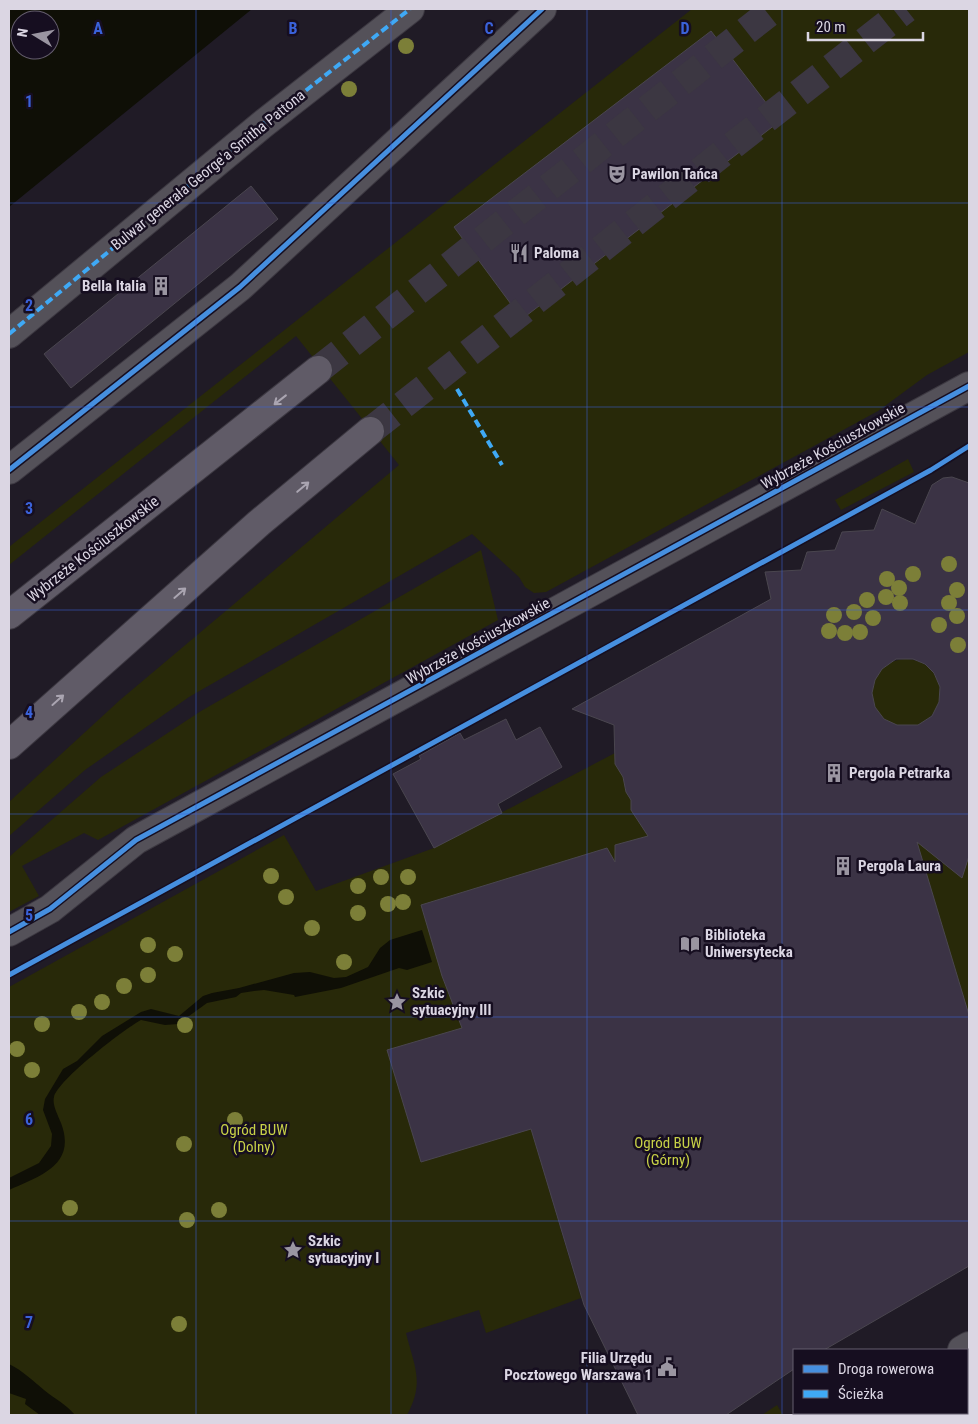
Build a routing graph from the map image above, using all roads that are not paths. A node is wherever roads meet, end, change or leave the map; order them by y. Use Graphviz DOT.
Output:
graph roads {
  1 [pos="410,9"];
  2 [pos="542,9"];
  3 [pos="9,334"];
  4 [pos="318,370"];
  5 [pos="969,386"];
  6 [pos="370,431"];
  7 [pos="9,470"];
  8 [pos="9,616"];
  9 [pos="9,745"];
  10 [pos="9,932"];
  11 [pos="870,1414"];
  12 [pos="866,1415"];
  1 -- 3 [label="street, Bulwar generała George'a Smitha Pattona"];
  2 -- 7 [label="street"];
  4 -- 8 [label="main road, Wybrzeże Kościuszkowskie, one-way"];
  5 -- 10 [label="street, Wybrzeże Kościuszkowskie"];
  9 -- 6 [label="main road, one-way"];
  11 -- 12 [label="street"];
}
